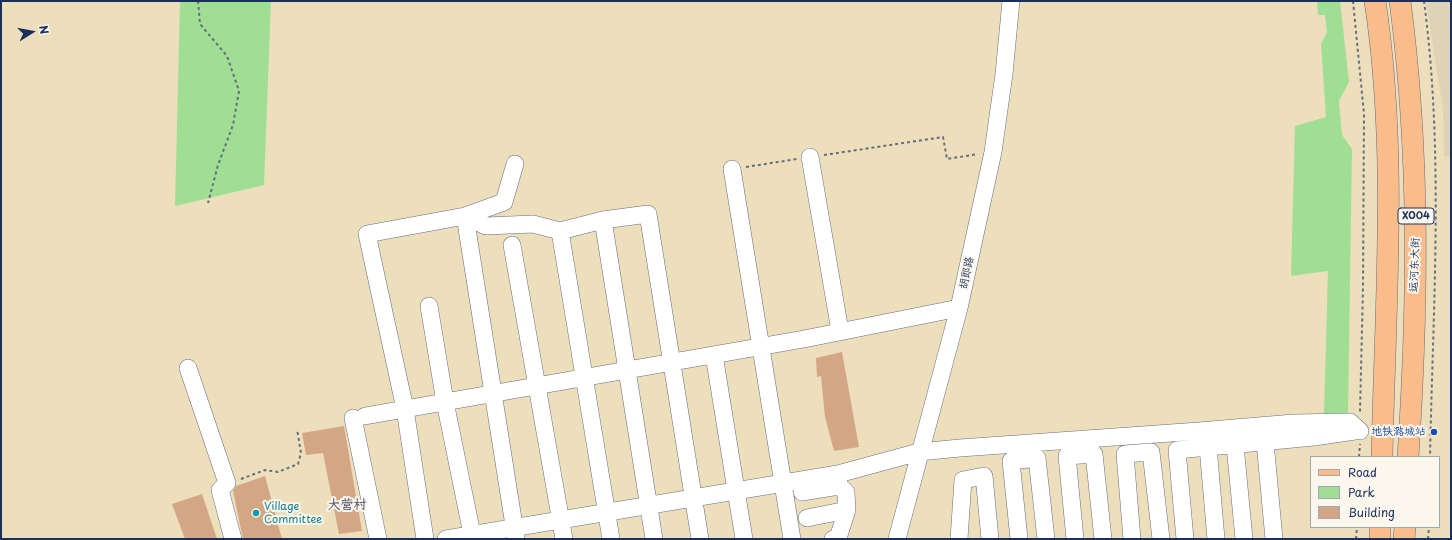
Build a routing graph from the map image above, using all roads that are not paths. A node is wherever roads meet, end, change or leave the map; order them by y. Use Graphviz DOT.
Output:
graph roads {
  1 [pos="1011,1"];
  2 [pos="1375,1"];
  3 [pos="1400,1"];
  4 [pos="810,157"];
  5 [pos="515,164"];
  6 [pos="732,169"];
  7 [pos="465,216"];
  8 [pos="603,220"];
  9 [pos="560,231"];
  10 [pos="512,245"];
  11 [pos="429,306"];
  12 [pos="959,308"];
  13 [pos="840,331"];
  14 [pos="761,346"];
  15 [pos="714,354"];
  16 [pos="672,362"];
  17 [pos="188,368"];
  18 [pos="627,370"];
  19 [pos="584,377"];
  20 [pos="537,386"];
  21 [pos="492,393"];
  22 [pos="445,402"];
  23 [pos="405,408"];
  24 [pos="1360,431"];
  25 [pos="1382,432"];
  26 [pos="1265,442"];
  27 [pos="1235,445"];
  28 [pos="1208,447"];
  29 [pos="919,452"];
  30 [pos="1382,456"];
  31 [pos="1408,456"];
  32 [pos="838,480"];
  33 [pos="784,483"];
  34 [pos="736,491"];
  35 [pos="802,492"];
  36 [pos="693,498"];
  37 [pos="649,505"];
  38 [pos="847,510"];
  39 [pos="606,512"];
  40 [pos="807,518"];
  41 [pos="560,520"];
  42 [pos="1380,528"];
  43 [pos="1404,528"];
  44 [pos="515,533"];
  45 [pos="472,537"];
  46 [pos="233,539"];
  47 [pos="378,539"];
  48 [pos="425,539"];
  49 [pos="446,539"];
  50 [pos="564,539"];
  51 [pos="611,539"];
  52 [pos="654,539"];
  53 [pos="700,539"];
  54 [pos="744,539"];
  55 [pos="792,539"];
  56 [pos="833,539"];
  57 [pos="897,539"];
  58 [pos="959,539"];
  59 [pos="990,539"];
  60 [pos="1019,539"];
  61 [pos="1046,539"];
  62 [pos="1075,539"];
  63 [pos="1103,539"];
  64 [pos="1132,539"];
  65 [pos="1161,539"];
  66 [pos="1185,539"];
  67 [pos="1216,539"];
  68 [pos="1244,539"];
  69 [pos="1274,539"];
  70 [pos="1380,539"];
  71 [pos="1404,539"];
  1 -- 12 [label="street, 胡郎路"];
  2 -- 25 [label="main road, X004"];
  3 -- 31 [label="main road, 运河东大街 / X004"];
  4 -- 13 [label="street"];
  5 -- 7 [label="street"];
  6 -- 14 [label="street"];
  7 -- 9 [label="street"];
  7 -- 21 [label="street"];
  7 -- 23 [label="street"];
  8 -- 9 [label="street"];
  8 -- 16 [label="street"];
  8 -- 18 [label="street"];
  9 -- 19 [label="street"];
  10 -- 20 [label="street"];
  11 -- 22 [label="street"];
  12 -- 13 [label="street"];
  12 -- 29 [label="street, 胡郎路"];
  13 -- 14 [label="street"];
  14 -- 15 [label="street"];
  14 -- 33 [label="street"];
  15 -- 16 [label="street"];
  15 -- 34 [label="street"];
  16 -- 18 [label="street"];
  16 -- 36 [label="street"];
  17 -- 46 [label="street"];
  18 -- 19 [label="street"];
  18 -- 37 [label="street"];
  19 -- 20 [label="street"];
  19 -- 39 [label="street"];
  20 -- 21 [label="street"];
  20 -- 41 [label="street"];
  21 -- 22 [label="street"];
  21 -- 44 [label="street"];
  22 -- 23 [label="street"];
  22 -- 45 [label="street"];
  23 -- 47 [label="street"];
  23 -- 48 [label="street"];
  24 -- 25 [label="street"];
  24 -- 26 [label="street"];
  24 -- 29 [label="street"];
  25 -- 30 [label="main road, X004"];
  26 -- 27 [label="street"];
  26 -- 69 [label="street"];
  27 -- 28 [label="street"];
  27 -- 68 [label="street"];
  28 -- 66 [label="street"];
  28 -- 67 [label="street"];
  29 -- 32 [label="street"];
  29 -- 57 [label="street, 胡郎路"];
  32 -- 33 [label="street"];
  32 -- 35 [label="street"];
  32 -- 38 [label="street"];
  33 -- 34 [label="street"];
  33 -- 55 [label="street"];
  34 -- 36 [label="street"];
  34 -- 54 [label="street"];
  36 -- 37 [label="street"];
  36 -- 53 [label="street"];
  37 -- 39 [label="street"];
  37 -- 52 [label="street"];
  38 -- 40 [label="street"];
  38 -- 56 [label="street"];
  39 -- 41 [label="street"];
  39 -- 51 [label="street"];
  41 -- 44 [label="street"];
  41 -- 50 [label="street"];
  42 -- 70 [label="main road"];
  43 -- 71 [label="main road"];
  44 -- 45 [label="street"];
  45 -- 49 [label="street"];
  58 -- 59 [label="street"];
  60 -- 61 [label="street"];
  62 -- 63 [label="street"];
  64 -- 65 [label="street"];
}
